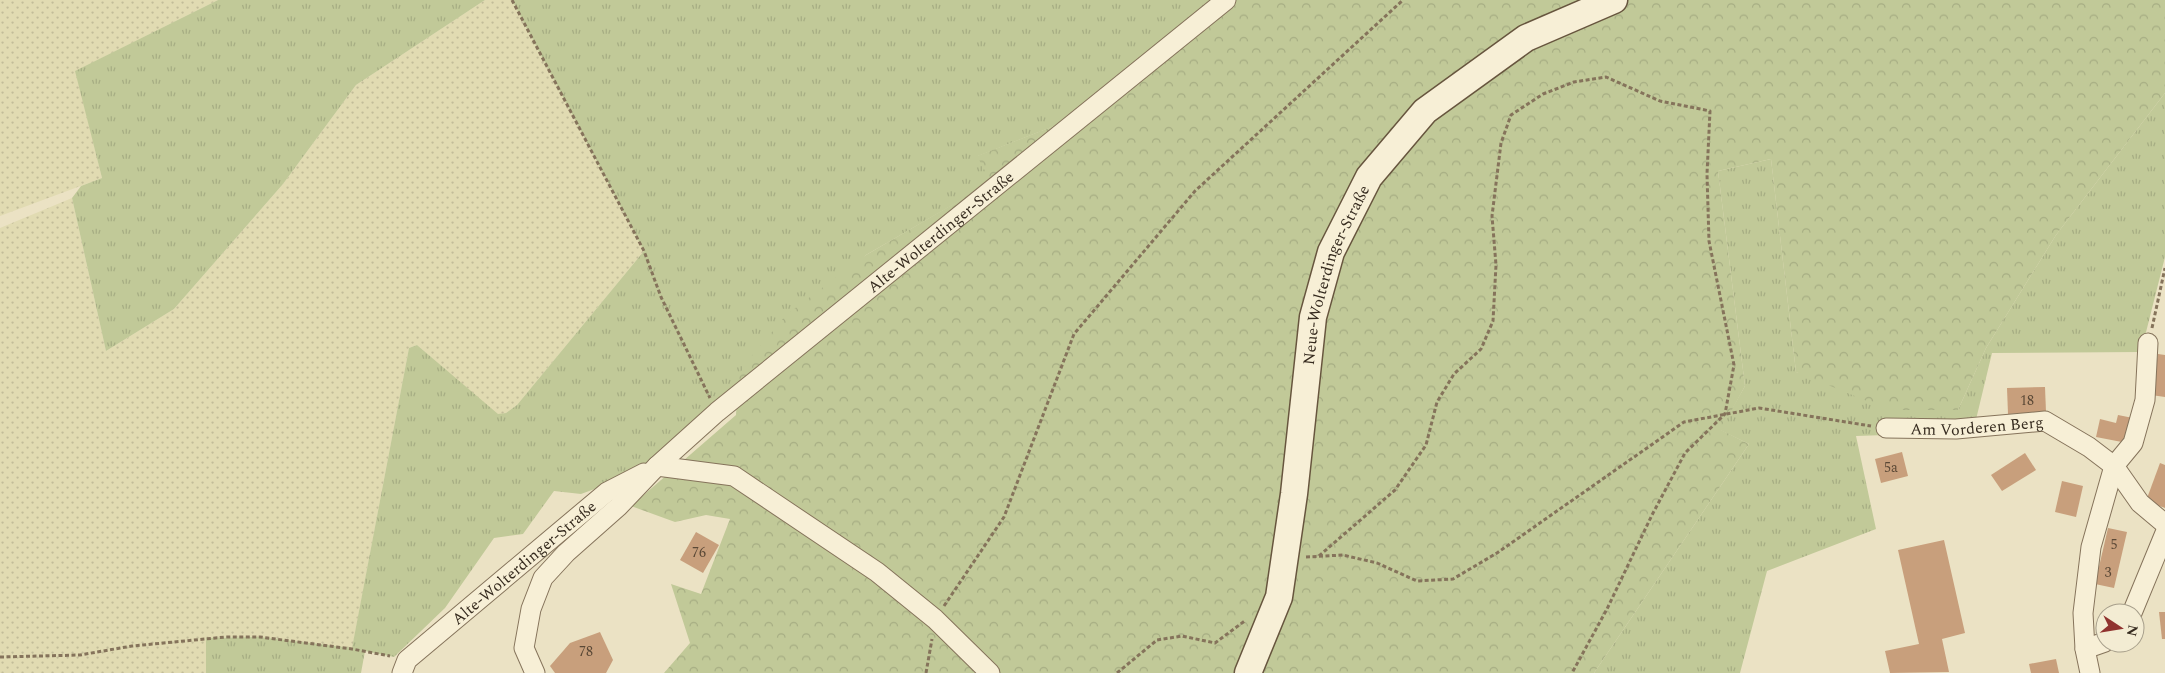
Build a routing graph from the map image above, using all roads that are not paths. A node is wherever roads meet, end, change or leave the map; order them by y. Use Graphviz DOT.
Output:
graph roads {
  1 [pos="1226,0"];
  2 [pos="1614,0"];
  3 [pos="2148,343"];
  4 [pos="1886,428"];
  5 [pos="657,466"];
  6 [pos="2114,466"];
  7 [pos="2165,524"];
  8 [pos="2165,533"];
  9 [pos="2136,603"];
  10 [pos="2095,646"];
  11 [pos="2085,650"];
  12 [pos="398,665"];
  13 [pos="535,673"];
  14 [pos="990,673"];
  15 [pos="1248,673"];
  16 [pos="2090,673"];
  1 -- 5 [label="street, Alte-Wolterdinger-Straße"];
  2 -- 15 [label="main road, Neue-Wolterdinger-Straße"];
  3 -- 6 [label="street"];
  4 -- 6 [label="street, Am Vorderen Berg"];
  5 -- 12 [label="street, Alte-Wolterdinger-Straße"];
  5 -- 13 [label="street, Alte-Wolterdinger-Straße"];
  5 -- 14 [label="street"];
  6 -- 7 [label="street, Am Vorderen Berg"];
  6 -- 11 [label="street"];
  8 -- 9 [label="street"];
  10 -- 11 [label="street"];
  11 -- 16 [label="street"];
}
